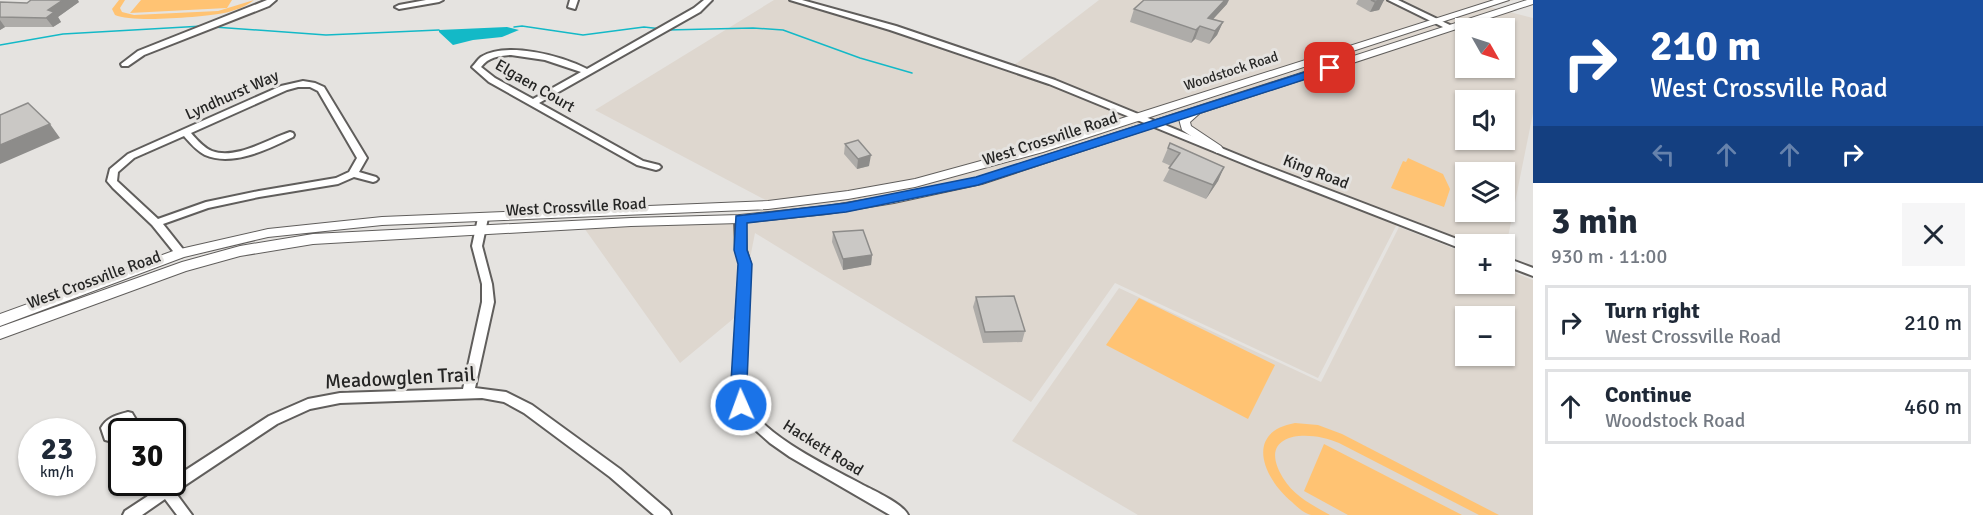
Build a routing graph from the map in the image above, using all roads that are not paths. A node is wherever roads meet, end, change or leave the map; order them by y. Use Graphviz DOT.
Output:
graph roads {
  1 [pos="272,0"];
  2 [pos="439,0"];
  3 [pos="708,0"];
  4 [pos="1392,0"];
  5 [pos="1504,0"];
  6 [pos="800,1"];
  7 [pos="1533,1"];
  8 [pos="399,7"];
  9 [pos="1437,21"];
  10 [pos="1450,27"];
  11 [pos="125,64"];
  12 [pos="587,72"];
  13 [pos="533,102"];
  14 [pos="1195,112"];
  15 [pos="1138,116"];
  16 [pos="1157,124"];
  17 [pos="185,132"];
  18 [pos="290,135"];
  19 [pos="1217,149"];
  20 [pos="656,166"];
  21 [pos="353,174"];
  22 [pos="373,179"];
  23 [pos="740,219"];
  24 [pos="156,223"];
  25 [pos="482,224"];
  26 [pos="1455,242"];
  27 [pos="181,254"];
  28 [pos="1515,265"];
  29 [pos="1533,272"];
  30 [pos="0,320"];
  31 [pos="0,333"];
  32 [pos="468,394"];
  33 [pos="186,473"];
  34 [pos="152,496"];
  35 [pos="170,496"];
  36 [pos="130,515"];
  37 [pos="185,515"];
  38 [pos="664,515"];
  39 [pos="901,515"];
  1 -- 11 [label="street"];
  2 -- 8 [label="street"];
  3 -- 12 [label="street"];
  4 -- 9 [label="street"];
  5 -- 9 [label="main road, Woodstock Road"];
  6 -- 15 [label="street"];
  7 -- 10 [label="main road, Woodstock Road"];
  9 -- 10 [label="street"];
  9 -- 15 [label="main road, Woodstock Road"];
  10 -- 14 [label="main road, Woodstock Road"];
  12 -- 13 [label="street"];
  12 -- 13 [label="street, Elgaen Court"];
  13 -- 20 [label="street, Elgaen Court"];
  14 -- 16 [label="main road, Woodstock Road"];
  14 -- 19 [label="main road"];
  15 -- 16 [label="street"];
  15 -- 25 [label="main road, West Crossville Road"];
  16 -- 19 [label="street, King Road"];
  16 -- 23 [label="main road, West Crossville Road"];
  17 -- 18 [label="street"];
  17 -- 21 [label="street, Lyndhurst Way"];
  17 -- 24 [label="street, Lyndhurst Way"];
  19 -- 26 [label="street, King Road"];
  21 -- 22 [label="street"];
  21 -- 24 [label="street"];
  23 -- 25 [label="main road, West Crossville Road"];
  23 -- 39 [label="street, Hackett Road"];
  24 -- 27 [label="street, Lyndhurst Way"];
  25 -- 27 [label="main road, West Crossville Road"];
  25 -- 31 [label="main road, West Crossville Road"];
  25 -- 32 [label="street"];
  27 -- 30 [label="main road, West Crossville Road"];
  28 -- 29 [label="street"];
  32 -- 33 [label="street, Meadowglen Trail"];
  32 -- 38 [label="street, Meadowglen Trail"];
  34 -- 36 [label="street, Meadowglen Trail"];
  35 -- 37 [label="street"];
}
